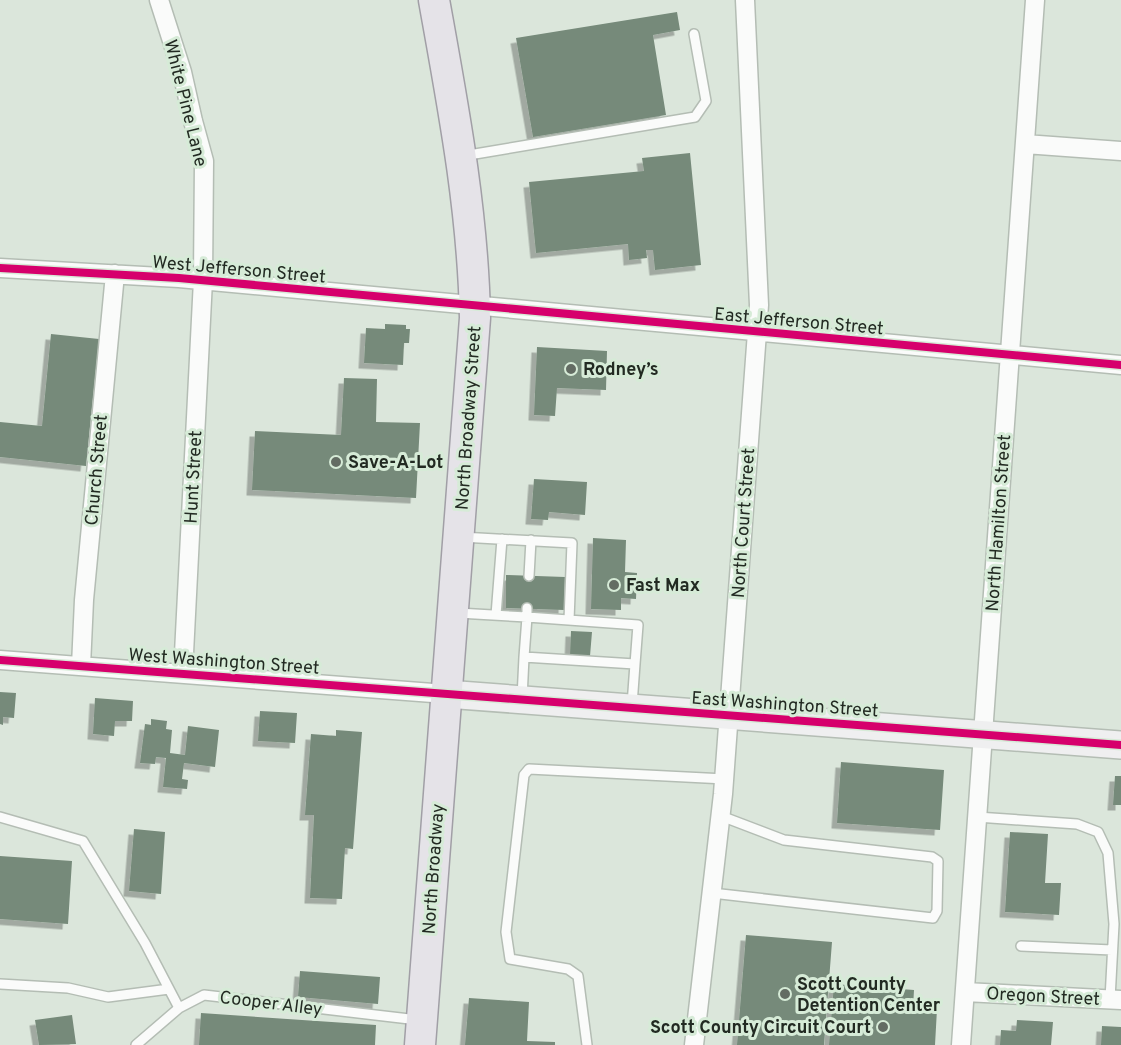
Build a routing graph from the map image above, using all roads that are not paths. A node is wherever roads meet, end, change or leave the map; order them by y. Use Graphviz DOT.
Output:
graph roads {
  1 [pos="159,0"];
  2 [pos="434,0"];
  3 [pos="745,0"];
  4 [pos="1035,0"];
  5 [pos="694,34"];
  6 [pos="1025,144"];
  7 [pos="1121,151"];
  8 [pos="461,156"];
  9 [pos="0,268"];
  10 [pos="115,274"];
  11 [pos="203,280"];
  12 [pos="475,305"];
  13 [pos="757,332"];
  14 [pos="1010,355"];
  15 [pos="1121,365"];
  16 [pos="459,537"];
  17 [pos="502,539"];
  18 [pos="531,540"];
  19 [pos="529,576"];
  20 [pos="452,613"];
  21 [pos="527,613"];
  22 [pos="496,615"];
  23 [pos="569,620"];
  24 [pos="524,657"];
  25 [pos="0,660"];
  26 [pos="635,664"];
  27 [pos="81,666"];
  28 [pos="183,673"];
  29 [pos="446,694"];
  30 [pos="521,699"];
  31 [pos="632,708"];
  32 [pos="729,715"];
  33 [pos="983,734"];
  34 [pos="1121,745"];
  35 [pos="725,779"];
  36 [pos="721,816"];
  37 [pos="0,817"];
  38 [pos="977,817"];
  39 [pos="712,893"];
  40 [pos="1021,946"];
  41 [pos="1112,950"];
  42 [pos="0,984"];
  43 [pos="169,989"];
  44 [pos="965,992"];
  45 [pos="1115,999"];
  46 [pos="179,1008"];
  47 [pos="421,1033"];
  48 [pos="136,1045"];
  49 [pos="587,1045"];
  50 [pos="694,1045"];
  51 [pos="961,1045"];
  1 -- 11 [label="street, White Pine Lane"];
  2 -- 8 [label="main road, North Broadway Street"];
  3 -- 13 [label="street, North Court Street"];
  4 -- 6 [label="street, North Hamilton Street"];
  5 -- 8 [label="lane"];
  6 -- 7 [label="street"];
  6 -- 14 [label="street, North Hamilton Street"];
  8 -- 12 [label="main road, North Broadway Street"];
  9 -- 10 [label="street, West Jefferson Street"];
  10 -- 11 [label="street, West Jefferson Street"];
  10 -- 27 [label="street, Church Street"];
  11 -- 12 [label="street, West Jefferson Street"];
  11 -- 28 [label="street, Hunt Street"];
  12 -- 13 [label="street, East Jefferson Street"];
  12 -- 16 [label="main road, North Broadway Street"];
  13 -- 14 [label="street, East Jefferson Street"];
  13 -- 32 [label="street, North Court Street"];
  14 -- 15 [label="street, East Jefferson Street"];
  14 -- 33 [label="street, North Hamilton Street"];
  16 -- 17 [label="lane"];
  16 -- 20 [label="main road, North Broadway Street"];
  17 -- 18 [label="lane"];
  17 -- 22 [label="lane"];
  18 -- 19 [label="lane"];
  18 -- 23 [label="lane"];
  20 -- 22 [label="lane"];
  20 -- 29 [label="main road, North Broadway Street"];
  21 -- 22 [label="lane"];
  21 -- 23 [label="lane"];
  21 -- 24 [label="lane"];
  23 -- 26 [label="lane"];
  24 -- 26 [label="lane"];
  24 -- 30 [label="lane"];
  25 -- 27 [label="street, West Washington Street"];
  26 -- 31 [label="lane"];
  27 -- 28 [label="street, West Washington Street"];
  28 -- 29 [label="street, West Washington Street"];
  29 -- 30 [label="street, East Washington Street"];
  29 -- 47 [label="main road, North Broadway"];
  30 -- 31 [label="street, East Washington Street"];
  31 -- 32 [label="street, East Washington Street"];
  32 -- 33 [label="street, East Washington Street"];
  32 -- 35 [label="street, North Court Street"];
  33 -- 34 [label="street, East Washington Street"];
  33 -- 38 [label="street, North Hamilton Street"];
  35 -- 36 [label="street, North Court Street"];
  35 -- 49 [label="lane"];
  36 -- 39 [label="street, North Court Street"];
  36 -- 39 [label="lane"];
  37 -- 43 [label="lane"];
  38 -- 41 [label="lane"];
  38 -- 44 [label="street, North Hamilton Street"];
  39 -- 50 [label="street, North Court Street"];
  40 -- 41 [label="lane"];
  41 -- 45 [label="lane"];
  42 -- 43 [label="lane"];
  43 -- 46 [label="lane"];
  44 -- 45 [label="street, Oregon Street"];
  44 -- 51 [label="street, North Hamilton Street"];
  46 -- 47 [label="lane, Cooper Alley"];
  46 -- 48 [label="lane, Cooper Alley"];
}
